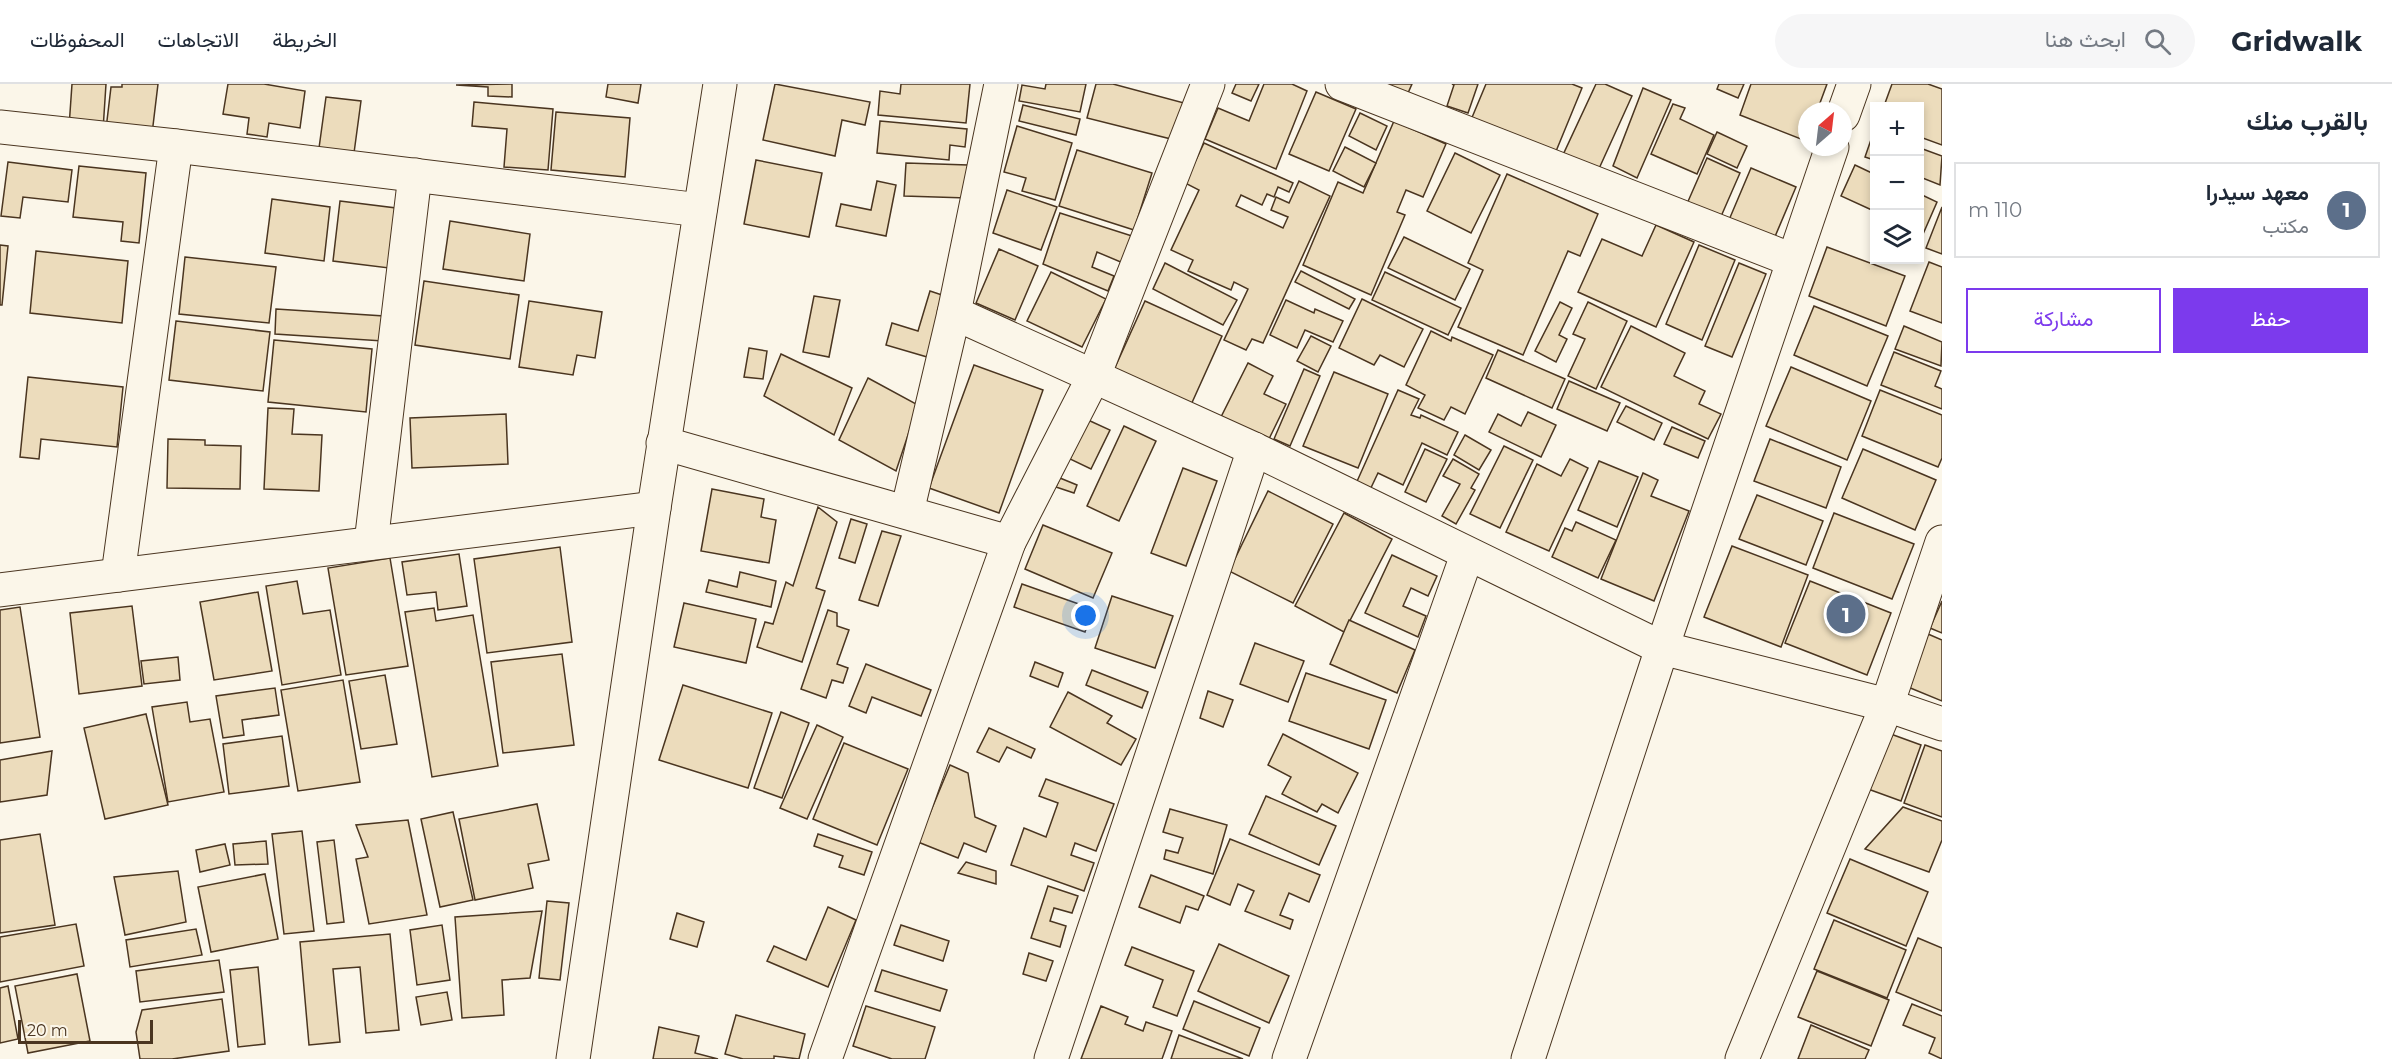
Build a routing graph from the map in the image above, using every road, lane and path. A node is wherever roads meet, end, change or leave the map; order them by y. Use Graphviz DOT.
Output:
graph roads {
  1 [pos="720,84"];
  2 [pos="1001,84"];
  3 [pos="1208,84"];
  4 [pos="1342,84"];
  5 [pos="1854,84"];
  6 [pos="1848,102"];
  7 [pos="0,127"];
  8 [pos="176,146"];
  9 [pos="1829,156"];
  10 [pos="415,175"];
  11 [pos="700,210"];
  12 [pos="1792,260"];
  13 [pos="954,313"];
  14 [pos="1093,378"];
  15 [pos="663,443"];
  16 [pos="1254,449"];
  17 [pos="654,508"];
  18 [pos="907,512"];
  19 [pos="1009,542"];
  20 [pos="1942,542"];
  21 [pos="371,543"];
  22 [pos="1467,555"];
  23 [pos="117,575"];
  24 [pos="0,590"];
  25 [pos="1662,648"];
  26 [pos="1887,705"];
  27 [pos="1942,724"];
  28 [pos="573,1059"];
  29 [pos="825,1059"];
  30 [pos="1051,1059"];
  31 [pos="1289,1059"];
  32 [pos="1528,1059"];
  33 [pos="1742,1059"];
  1 -- 11 [label="street"];
  2 -- 13 [label="street"];
  3 -- 14 [label="street"];
  4 -- 12 [label="street"];
  5 -- 6 [label="street"];
  7 -- 8 [label="street"];
  8 -- 10 [label="street"];
  8 -- 23 [label="street"];
  9 -- 12 [label="street"];
  10 -- 11 [label="street"];
  10 -- 21 [label="street"];
  11 -- 15 [label="street"];
  12 -- 25 [label="street"];
  13 -- 14 [label="street"];
  13 -- 18 [label="street"];
  14 -- 16 [label="street"];
  14 -- 19 [label="street"];
  15 -- 17 [label="street"];
  15 -- 18 [label="street"];
  16 -- 22 [label="street"];
  16 -- 30 [label="street"];
  17 -- 21 [label="street"];
  17 -- 28 [label="street"];
  18 -- 19 [label="street"];
  19 -- 29 [label="street"];
  20 -- 26 [label="street"];
  21 -- 23 [label="street"];
  22 -- 25 [label="street"];
  22 -- 31 [label="street"];
  23 -- 24 [label="street"];
  25 -- 26 [label="street"];
  25 -- 32 [label="street"];
  26 -- 27 [label="street"];
  26 -- 33 [label="street"];
}
